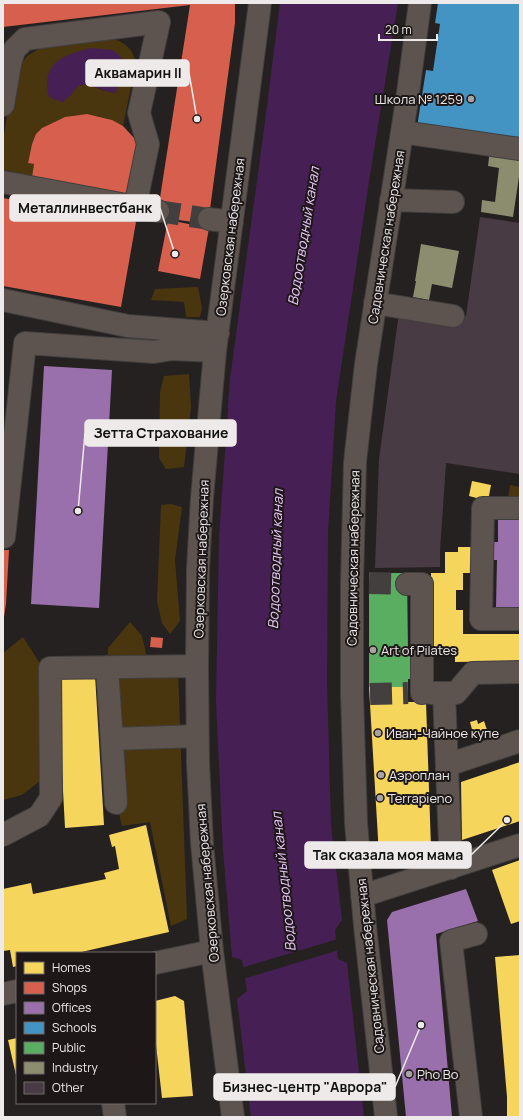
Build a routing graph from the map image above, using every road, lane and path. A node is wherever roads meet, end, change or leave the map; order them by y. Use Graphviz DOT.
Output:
graph roads {
  1 [pos="260,3"];
  2 [pos="420,3"];
  3 [pos="3,105"];
  4 [pos="402,132"];
  5 [pos="520,149"];
  6 [pos="3,182"];
  7 [pos="392,200"];
  8 [pos="453,202"];
  9 [pos="135,206"];
  10 [pos="158,211"];
  11 [pos="208,218"];
  12 [pos="232,222"];
  13 [pos="3,300"];
  14 [pos="375,303"];
  15 [pos="453,316"];
  16 [pos="216,342"];
  17 [pos="520,508"];
  18 [pos="4,537"];
  19 [pos="407,584"];
  20 [pos="520,619"];
  21 [pos="197,666"];
  22 [pos="107,667"];
  23 [pos="520,672"];
  24 [pos="444,693"];
  25 [pos="198,736"];
  26 [pos="112,739"];
  27 [pos="520,741"];
  28 [pos="447,765"];
  29 [pos="116,803"];
  30 [pos="3,835"];
  31 [pos="520,845"];
  32 [pos="451,868"];
  33 [pos="362,896"];
  34 [pos="476,934"];
  35 [pos="212,951"];
  36 [pos="156,963"];
  37 [pos="16,991"];
  38 [pos="3,994"];
  39 [pos="113,1104"];
  40 [pos="115,1117"];
  41 [pos="232,1117"];
  42 [pos="386,1117"];
  43 [pos="471,1117"];
  1 -- 12 [label="street, Озерковская набережная"];
  2 -- 4 [label="street, Садовническая набережная"];
  3 -- 9 [label="street"];
  4 -- 5 [label="street"];
  4 -- 7 [label="street, Садовническая набережная"];
  6 -- 9 [label="street"];
  7 -- 8 [label="street"];
  7 -- 14 [label="street, Садовническая набережная"];
  9 -- 10 [label="street"];
  11 -- 12 [label="street"];
  12 -- 16 [label="street, Озерковская набережная"];
  13 -- 16 [label="street"];
  14 -- 15 [label="street"];
  14 -- 33 [label="street, Садовническая набережная"];
  16 -- 18 [label="street"];
  16 -- 21 [label="street, Озерковская набережная"];
  17 -- 20 [label="street"];
  19 -- 24 [label="street"];
  21 -- 22 [label="street"];
  21 -- 25 [label="street, Озерковская набережная"];
  22 -- 26 [label="street"];
  22 -- 30 [label="street"];
  23 -- 24 [label="street"];
  24 -- 28 [label="street"];
  25 -- 26 [label="street"];
  25 -- 35 [label="street, Озерковская набережная"];
  26 -- 29 [label="street"];
  27 -- 28 [label="street"];
  28 -- 32 [label="street"];
  31 -- 32 [label="street"];
  32 -- 33 [label="street"];
  33 -- 42 [label="street, Садовническая набережная"];
  34 -- 43 [label="street"];
  35 -- 36 [label="street"];
  35 -- 41 [label="street, Озерковская набережная"];
  37 -- 38 [label="street"];
  39 -- 40 [label="street"];
}
